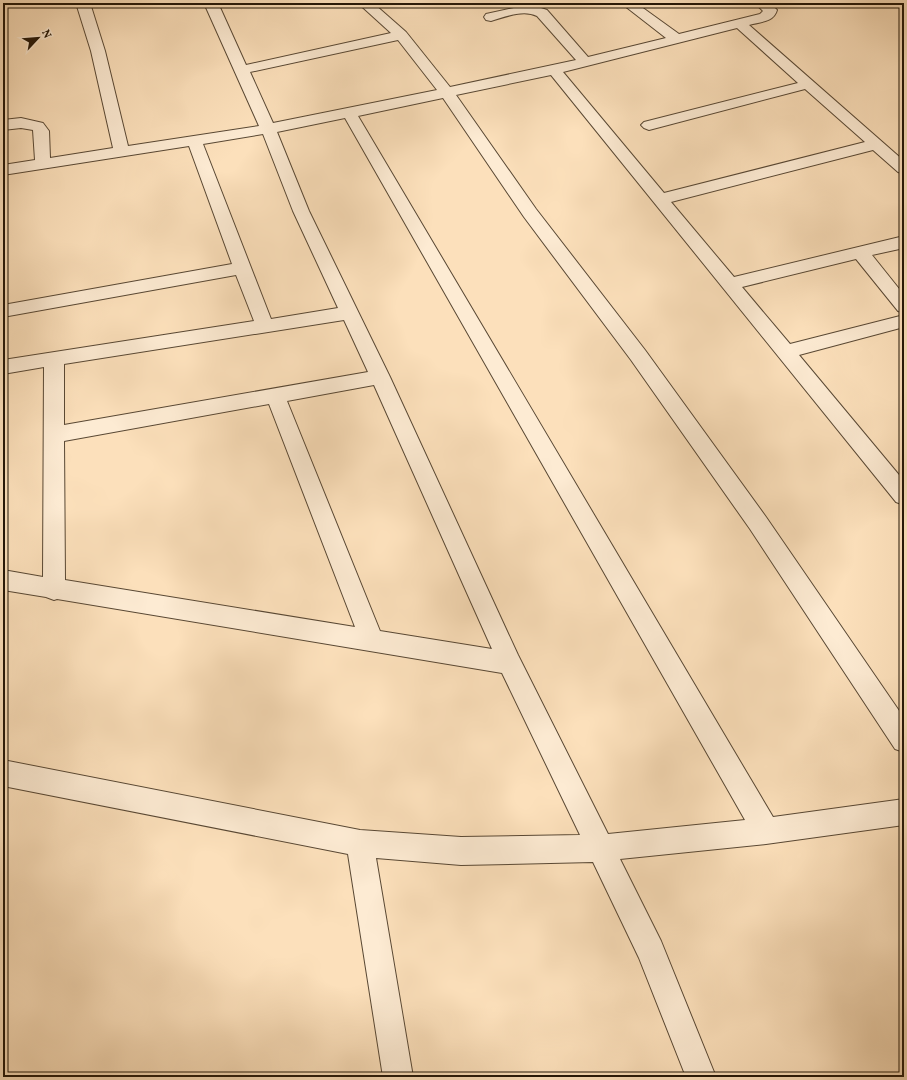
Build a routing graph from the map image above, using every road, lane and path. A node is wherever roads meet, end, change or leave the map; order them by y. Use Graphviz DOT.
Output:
graph roads {
  1 [pos="83,3"];
  2 [pos="211,3"];
  3 [pos="365,3"];
  4 [pos="628,3"];
  5 [pos="762,3"];
  6 [pos="491,17"];
  7 [pos="740,24"];
  8 [pos="401,35"];
  9 [pos="678,40"];
  10 [pos="585,62"];
  11 [pos="241,70"];
  12 [pos="554,70"];
  13 [pos="809,84"];
  14 [pos="447,93"];
  15 [pos="349,113"];
  16 [pos="649,125"];
  17 [pos="3,126"];
  18 [pos="268,129"];
  19 [pos="194,140"];
  20 [pos="877,144"];
  21 [pos="122,152"];
  22 [pos="43,164"];
  23 [pos="904,168"];
  24 [pos="3,170"];
  25 [pos="659,200"];
  26 [pos="904,242"];
  27 [pos="860,252"];
  28 [pos="242,268"];
  29 [pos="729,284"];
  30 [pos="904,307"];
  31 [pos="3,311"];
  32 [pos="349,313"];
  33 [pos="904,321"];
  34 [pos="265,326"];
  35 [pos="785,352"];
  36 [pos="54,359"];
  37 [pos="3,367"];
  38 [pos="380,377"];
  39 [pos="276,396"];
  40 [pos="54,434"];
  41 [pos="904,496"];
  42 [pos="3,580"];
  43 [pos="54,590"];
  44 [pos="372,640"];
  45 [pos="510,663"];
  46 [pos="904,740"];
  47 [pos="3,773"];
  48 [pos="904,812"];
  49 [pos="766,831"];
  50 [pos="360,843"];
  51 [pos="600,848"];
  52 [pos="398,1077"];
  53 [pos="700,1077"];
  1 -- 21 [label="street"];
  2 -- 11 [label="street"];
  3 -- 8 [label="street"];
  4 -- 9 [label="street"];
  5 -- 7 [label="street"];
  6 -- 10 [label="street"];
  7 -- 9 [label="street"];
  7 -- 13 [label="street"];
  8 -- 11 [label="street"];
  8 -- 14 [label="street"];
  9 -- 10 [label="street"];
  10 -- 12 [label="street"];
  11 -- 18 [label="street"];
  12 -- 14 [label="street"];
  12 -- 25 [label="street"];
  13 -- 16 [label="street"];
  13 -- 20 [label="street"];
  14 -- 15 [label="street"];
  14 -- 46 [label="street"];
  15 -- 18 [label="street"];
  15 -- 49 [label="street"];
  17 -- 22 [label="street"];
  18 -- 19 [label="street"];
  18 -- 32 [label="street"];
  19 -- 21 [label="street"];
  19 -- 28 [label="street"];
  20 -- 23 [label="street"];
  20 -- 25 [label="street"];
  21 -- 22 [label="street"];
  22 -- 24 [label="street"];
  25 -- 29 [label="street"];
  26 -- 27 [label="street"];
  27 -- 29 [label="street"];
  27 -- 30 [label="street"];
  28 -- 31 [label="street"];
  28 -- 34 [label="street"];
  29 -- 35 [label="street"];
  32 -- 34 [label="street"];
  32 -- 38 [label="street"];
  33 -- 35 [label="street"];
  34 -- 36 [label="street"];
  35 -- 41 [label="street"];
  36 -- 37 [label="street"];
  36 -- 40 [label="street"];
  38 -- 39 [label="street"];
  38 -- 45 [label="street"];
  39 -- 40 [label="street"];
  39 -- 44 [label="street"];
  40 -- 43 [label="street"];
  42 -- 43 [label="street"];
  43 -- 44 [label="street"];
  44 -- 45 [label="street"];
  45 -- 51 [label="street"];
  47 -- 50 [label="street"];
  48 -- 49 [label="street"];
  49 -- 51 [label="street"];
  50 -- 51 [label="street"];
  50 -- 52 [label="street"];
  51 -- 53 [label="street"];
}
